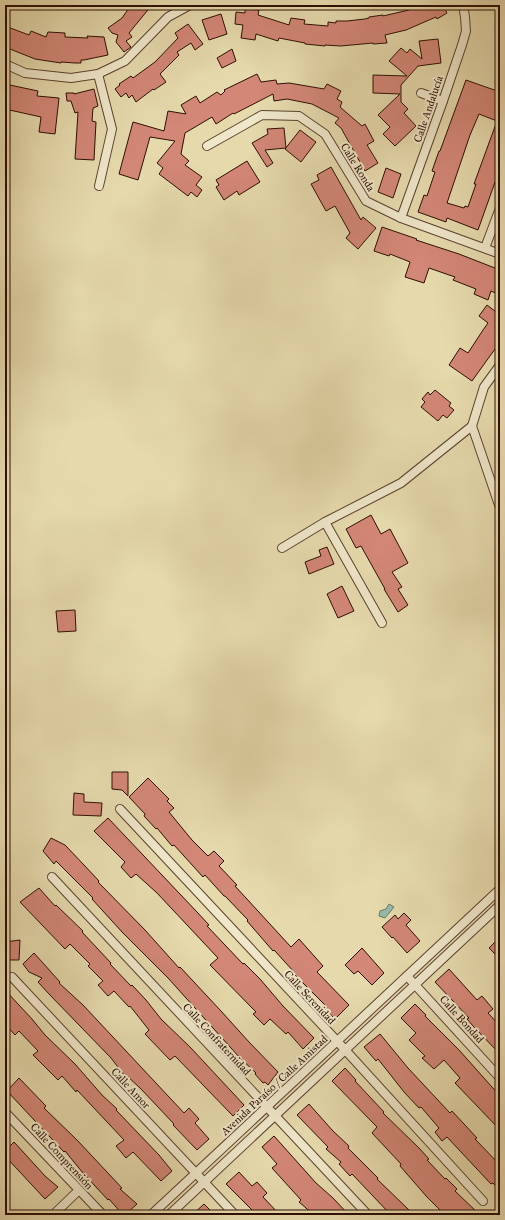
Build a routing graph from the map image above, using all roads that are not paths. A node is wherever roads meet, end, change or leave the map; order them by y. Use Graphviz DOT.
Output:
graph roads {
  1 [pos="190,5"];
  2 [pos="300,5"];
  3 [pos="332,5"];
  4 [pos="463,5"];
  5 [pos="5,64"];
  6 [pos="98,74"];
  7 [pos="421,93"];
  8 [pos="443,101"];
  9 [pos="207,146"];
  10 [pos="99,186"];
  11 [pos="500,208"];
  12 [pos="401,218"];
  13 [pos="485,248"];
  14 [pos="500,254"];
  15 [pos="500,365"];
  16 [pos="472,426"];
  17 [pos="500,508"];
  18 [pos="325,522"];
  19 [pos="282,548"];
  20 [pos="382,623"];
  21 [pos="120,809"];
  22 [pos="52,877"];
  23 [pos="500,889"];
  24 [pos="500,905"];
  25 [pos="407,976"];
  26 [pos="12,977"];
  27 [pos="415,984"];
  28 [pos="337,1041"];
  29 [pos="345,1050"];
  30 [pos="500,1078"];
  31 [pos="266,1107"];
  32 [pos="5,1112"];
  33 [pos="274,1116"];
  34 [pos="196,1173"];
  35 [pos="204,1182"];
  36 [pos="79,1190"];
  37 [pos="483,1201"];
  38 [pos="53,1215"];
  39 [pos="103,1215"];
  40 [pos="150,1215"];
  41 [pos="169,1215"];
  42 [pos="235,1215"];
  43 [pos="368,1215"];
  1 -- 6 [label="street"];
  2 -- 3 [label="street"];
  4 -- 8 [label="street, Calle Andalucía"];
  5 -- 6 [label="street"];
  6 -- 10 [label="street"];
  7 -- 8 [label="street"];
  8 -- 12 [label="street, Calle Andalucía"];
  9 -- 12 [label="street, Calle Ronda"];
  11 -- 13 [label="street"];
  12 -- 13 [label="street, Calle Ronda"];
  13 -- 14 [label="street, Calle Ronda"];
  15 -- 16 [label="street"];
  16 -- 17 [label="street"];
  16 -- 18 [label="street"];
  18 -- 19 [label="street"];
  18 -- 20 [label="street"];
  21 -- 28 [label="street, Calle Serenidad"];
  22 -- 31 [label="street, Calle Confraternidad"];
  23 -- 25 [label="street, Avenida Paraíso / Calle Amistad"];
  24 -- 27 [label="street, Avenida Paraíso / Calle Amistad"];
  25 -- 27 [label="street, Calle Bondad"];
  25 -- 28 [label="street, Avenida Paraíso / Calle Amistad"];
  26 -- 34 [label="street, Calle Amor"];
  27 -- 29 [label="street, Avenida Paraíso / Calle Amistad"];
  27 -- 30 [label="street, Calle Bondad"];
  28 -- 29 [label="street, Calle Serenidad"];
  28 -- 31 [label="street, Avenida Paraíso / Calle Amistad"];
  29 -- 33 [label="street, Avenida Paraíso / Calle Amistad"];
  29 -- 37 [label="street, Calle Serenidad"];
  31 -- 33 [label="street, Calle Confraternidad"];
  31 -- 34 [label="street, Avenida Paraíso / Calle Amistad"];
  32 -- 36 [label="street, Calle Comprensión"];
  33 -- 35 [label="street, Avenida Paraíso / Calle Amistad"];
  33 -- 43 [label="street, Calle Confraternidad"];
  34 -- 35 [label="street, Calle Amor"];
  34 -- 40 [label="street, Avenida Paraíso / Calle Amistad"];
  35 -- 41 [label="street, Avenida Paraíso / Calle Amistad"];
  35 -- 42 [label="street, Calle Amor"];
  36 -- 38 [label="street"];
  36 -- 39 [label="street, Calle Comprensión"];
}
